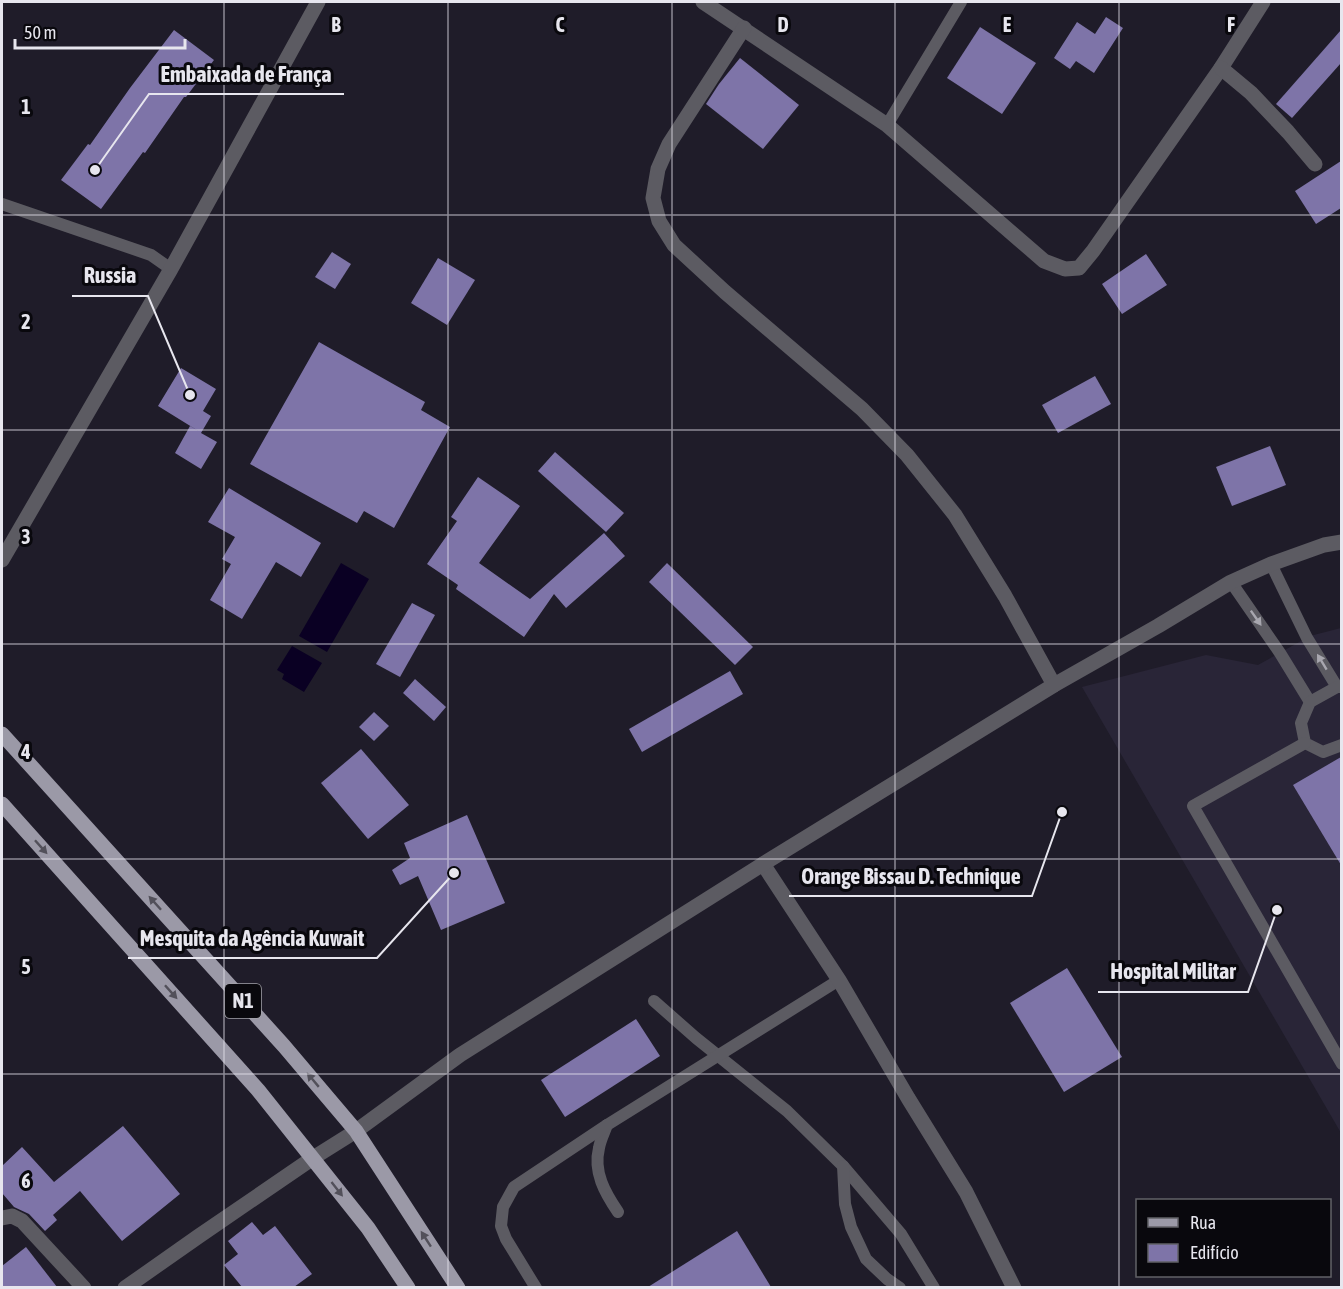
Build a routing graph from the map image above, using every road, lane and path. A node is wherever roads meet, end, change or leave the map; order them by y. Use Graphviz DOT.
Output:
graph roads {
  1 [pos="318,2"];
  2 [pos="704,2"];
  3 [pos="961,2"];
  4 [pos="1263,2"];
  5 [pos="744,28"];
  6 [pos="1221,68"];
  7 [pos="887,125"];
  8 [pos="1315,164"];
  9 [pos="2,204"];
  10 [pos="171,268"];
  11 [pos="1341,542"];
  12 [pos="2,560"];
  13 [pos="1271,564"];
  14 [pos="1231,582"];
  15 [pos="1054,685"];
  16 [pos="1339,687"];
  17 [pos="1310,702"];
  18 [pos="2,734"];
  19 [pos="1305,743"];
  20 [pos="1341,746"];
  21 [pos="2,804"];
  22 [pos="764,864"];
  23 [pos="839,980"];
  24 [pos="654,1001"];
  25 [pos="719,1056"];
  26 [pos="1341,1064"];
  27 [pos="607,1125"];
  28 [pos="356,1131"];
  29 [pos="313,1158"];
  30 [pos="843,1166"];
  31 [pos="618,1212"];
  32 [pos="2,1218"];
  33 [pos="84,1287"];
  34 [pos="125,1287"];
  35 [pos="408,1287"];
  36 [pos="458,1287"];
  37 [pos="536,1287"];
  38 [pos="900,1287"];
  39 [pos="934,1287"];
  40 [pos="1014,1287"];
  1 -- 10 [label="street"];
  2 -- 5 [label="street"];
  3 -- 7 [label="lane"];
  4 -- 6 [label="street"];
  5 -- 7 [label="street"];
  5 -- 15 [label="street"];
  6 -- 7 [label="street"];
  6 -- 8 [label="street"];
  9 -- 10 [label="lane"];
  10 -- 12 [label="street"];
  11 -- 13 [label="street"];
  13 -- 14 [label="street"];
  16 -- 13 [label="lane, one-way"];
  14 -- 15 [label="street"];
  14 -- 17 [label="lane, one-way"];
  15 -- 22 [label="street"];
  16 -- 17 [label="lane"];
  17 -- 19 [label="lane"];
  28 -- 18 [label="main road, N1, one-way"];
  19 -- 20 [label="lane"];
  19 -- 26 [label="lane"];
  21 -- 29 [label="main road, N1, one-way"];
  22 -- 23 [label="street"];
  22 -- 28 [label="street"];
  23 -- 25 [label="lane"];
  23 -- 40 [label="street"];
  24 -- 25 [label="lane"];
  25 -- 27 [label="lane"];
  25 -- 30 [label="lane"];
  27 -- 31 [label="lane"];
  27 -- 37 [label="lane"];
  28 -- 29 [label="street"];
  36 -- 28 [label="main road, N1, one-way"];
  29 -- 34 [label="street"];
  29 -- 35 [label="main road, N1, one-way"];
  30 -- 38 [label="lane"];
  30 -- 39 [label="lane"];
  32 -- 33 [label="street"];
}
